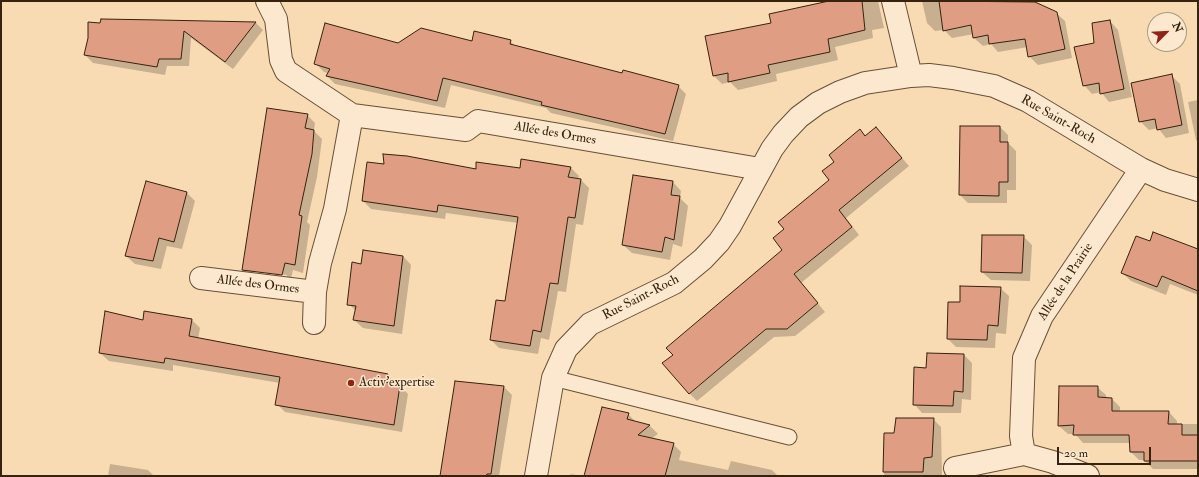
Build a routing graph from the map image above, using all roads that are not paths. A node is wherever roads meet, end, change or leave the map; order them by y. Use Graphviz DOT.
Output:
graph roads {
  1 [pos="268,1"];
  2 [pos="894,1"];
  3 [pos="911,76"];
  4 [pos="352,115"];
  5 [pos="760,169"];
  6 [pos="1141,169"];
  7 [pos="1198,190"];
  8 [pos="201,278"];
  9 [pos="315,292"];
  10 [pos="314,323"];
  11 [pos="553,378"];
  12 [pos="789,437"];
  13 [pos="1024,454"];
  14 [pos="955,468"];
  15 [pos="536,476"];
  16 [pos="1088,476"];
  1 -- 4 [label="street, Allée des Ormes"];
  2 -- 3 [label="street"];
  3 -- 5 [label="street, Rue Saint-Roch"];
  3 -- 6 [label="street, Rue Saint-Roch"];
  4 -- 5 [label="street, Allée des Ormes"];
  4 -- 9 [label="street, Allée des Ormes"];
  5 -- 11 [label="street, Rue Saint-Roch"];
  6 -- 7 [label="street, Rue Saint-Roch"];
  6 -- 13 [label="street, Allée de la Prairie"];
  8 -- 9 [label="street, Allée des Ormes"];
  9 -- 10 [label="street, Allée des Ormes"];
  11 -- 12 [label="lane"];
  11 -- 15 [label="street, Rue Saint-Roch"];
  13 -- 14 [label="street"];
  13 -- 16 [label="street"];
}
